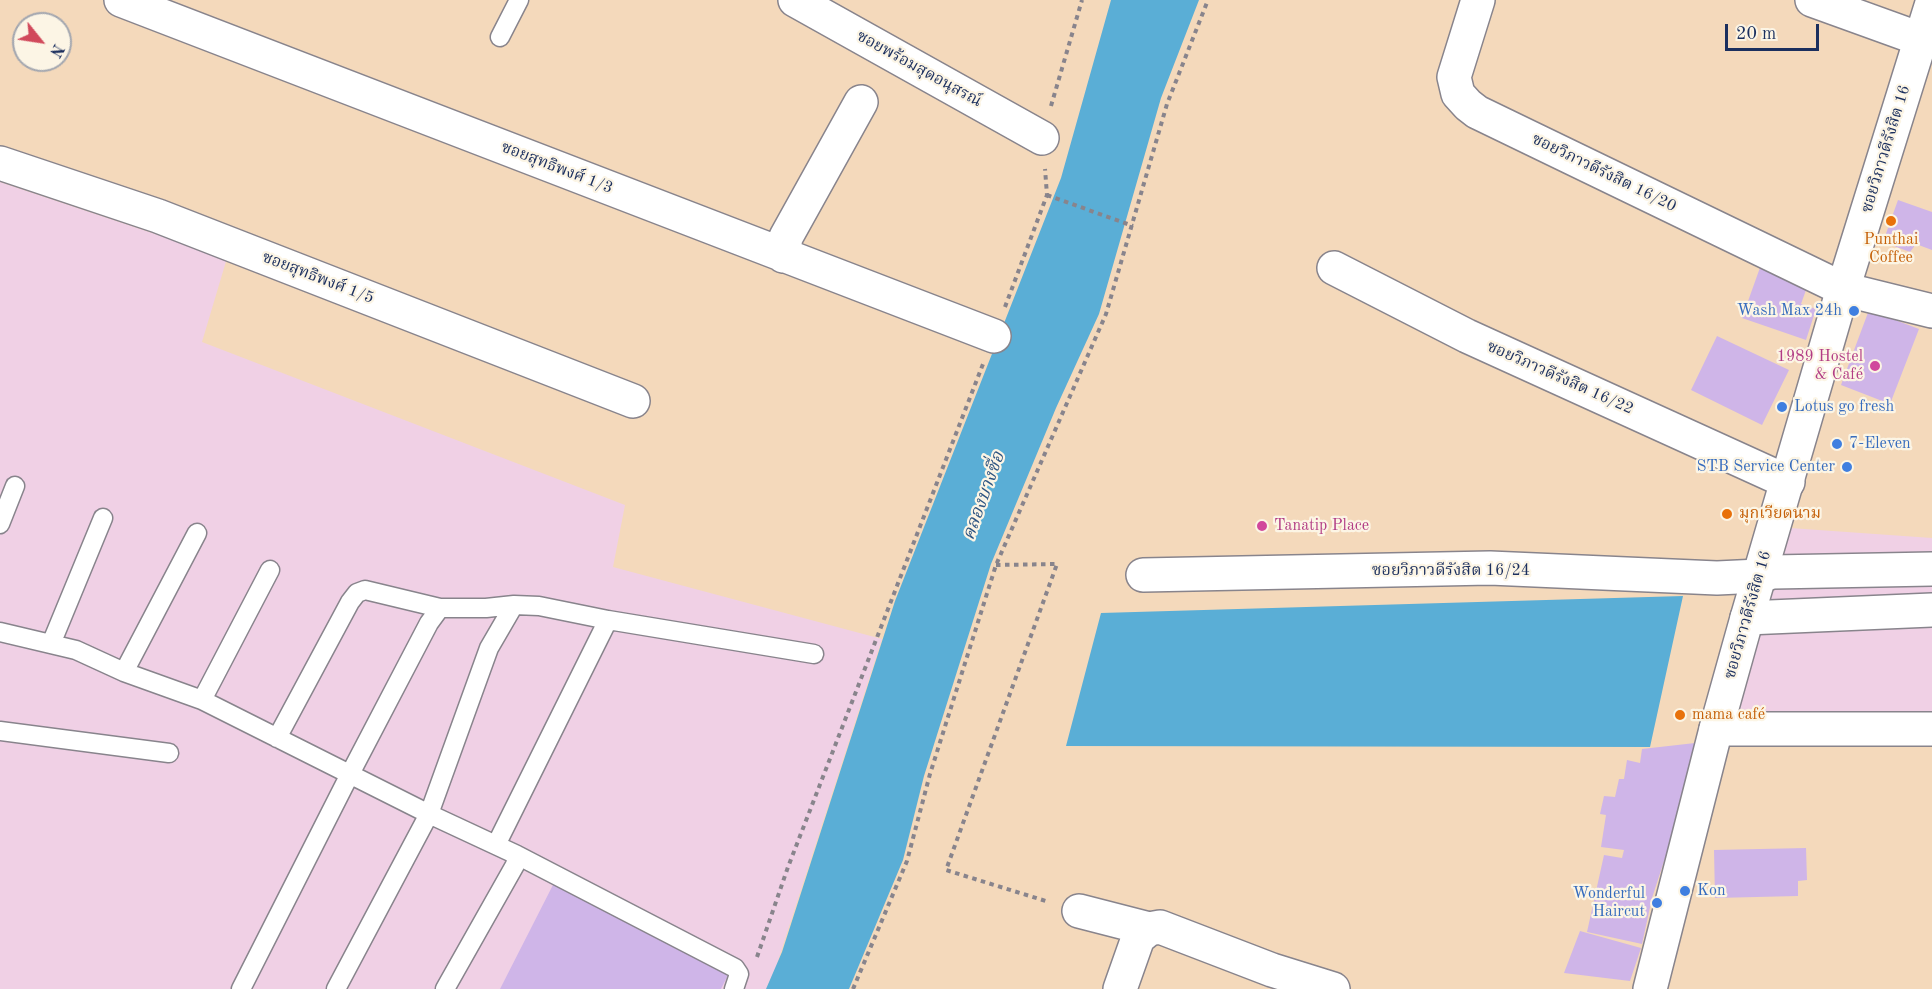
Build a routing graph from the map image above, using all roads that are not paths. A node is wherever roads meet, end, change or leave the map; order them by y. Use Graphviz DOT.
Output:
graph roads {
  1 [pos="122,0"];
  2 [pos="519,0"];
  3 [pos="795,0"];
  4 [pos="1478,0"];
  5 [pos="1812,0"];
  6 [pos="1927,22"];
  7 [pos="500,37"];
  8 [pos="861,102"];
  9 [pos="1042,138"];
  10 [pos="0,163"];
  11 [pos="783,256"];
  12 [pos="1334,268"];
  13 [pos="1844,289"];
  14 [pos="1932,312"];
  15 [pos="993,336"];
  16 [pos="633,401"];
  17 [pos="1788,482"];
  18 [pos="15,486"];
  19 [pos="104,518"];
  20 [pos="0,524"];
  21 [pos="197,533"];
  22 [pos="1932,569"];
  23 [pos="270,570"];
  24 [pos="1143,575"];
  25 [pos="1759,576"];
  26 [pos="514,605"];
  27 [pos="440,608"];
  28 [pos="1932,610"];
  29 [pos="1747,618"];
  30 [pos="608,620"];
  31 [pos="0,632"];
  32 [pos="51,644"];
  33 [pos="814,654"];
  34 [pos="124,672"];
  35 [pos="202,700"];
  36 [pos="1716,729"];
  37 [pos="1932,729"];
  38 [pos="0,731"];
  39 [pos="278,738"];
  40 [pos="169,753"];
  41 [pos="350,774"];
  42 [pos="429,814"];
  43 [pos="496,845"];
  44 [pos="517,855"];
  45 [pos="1079,911"];
  46 [pos="1149,929"];
  47 [pos="241,989"];
  48 [pos="336,989"];
  49 [pos="445,989"];
  50 [pos="734,989"];
  51 [pos="1120,989"];
  52 [pos="1330,989"];
  53 [pos="1650,989"];
  1 -- 11 [label="street, ซอยสุทธิพงศ์ 1/3"];
  2 -- 7 [label="lane"];
  3 -- 9 [label="street, ซอยพร้อมสุดอนุสรณ์"];
  4 -- 13 [label="street, ซอยวิภาวดีรังสิต 16/20"];
  5 -- 6 [label="street"];
  6 -- 13 [label="street, ซอยวิภาวดีรังสิต 16"];
  8 -- 11 [label="street"];
  10 -- 16 [label="street, ซอยสุทธิพงศ์ 1/5"];
  11 -- 15 [label="street, ซอยสุทธิพงศ์ 1/3"];
  12 -- 17 [label="street, ซอยวิภาวดีรังสิต 16/22"];
  13 -- 14 [label="street, ซอยวิภาวดีรังสิต 16/20"];
  13 -- 17 [label="street, ซอยวิภาวดีรังสิต 16"];
  17 -- 25 [label="street, ซอยวิภาวดีรังสิต 16"];
  18 -- 20 [label="lane"];
  19 -- 32 [label="lane"];
  21 -- 34 [label="lane"];
  22 -- 25 [label="street, ซอยวิภาวดีรังสิต 16/24"];
  23 -- 35 [label="lane"];
  24 -- 25 [label="street, ซอยวิภาวดีรังสิต 16/24"];
  25 -- 29 [label="street, ซอยวิภาวดีรังสิต 16"];
  26 -- 27 [label="lane"];
  26 -- 30 [label="lane"];
  26 -- 42 [label="lane"];
  27 -- 39 [label="lane"];
  27 -- 41 [label="lane"];
  28 -- 29 [label="street"];
  29 -- 36 [label="street, ซอยวิภาวดีรังสิต 16"];
  30 -- 33 [label="lane"];
  30 -- 43 [label="lane"];
  31 -- 32 [label="lane"];
  32 -- 34 [label="lane"];
  34 -- 35 [label="lane"];
  35 -- 39 [label="lane"];
  36 -- 37 [label="street"];
  36 -- 53 [label="street, ซอยวิภาวดีรังสิต 16"];
  38 -- 40 [label="lane"];
  39 -- 41 [label="lane"];
  41 -- 42 [label="lane"];
  41 -- 47 [label="lane"];
  42 -- 43 [label="lane"];
  42 -- 48 [label="lane"];
  43 -- 44 [label="lane"];
  44 -- 49 [label="lane"];
  44 -- 50 [label="lane"];
  45 -- 46 [label="street"];
  46 -- 51 [label="street"];
  46 -- 52 [label="street"];
}
